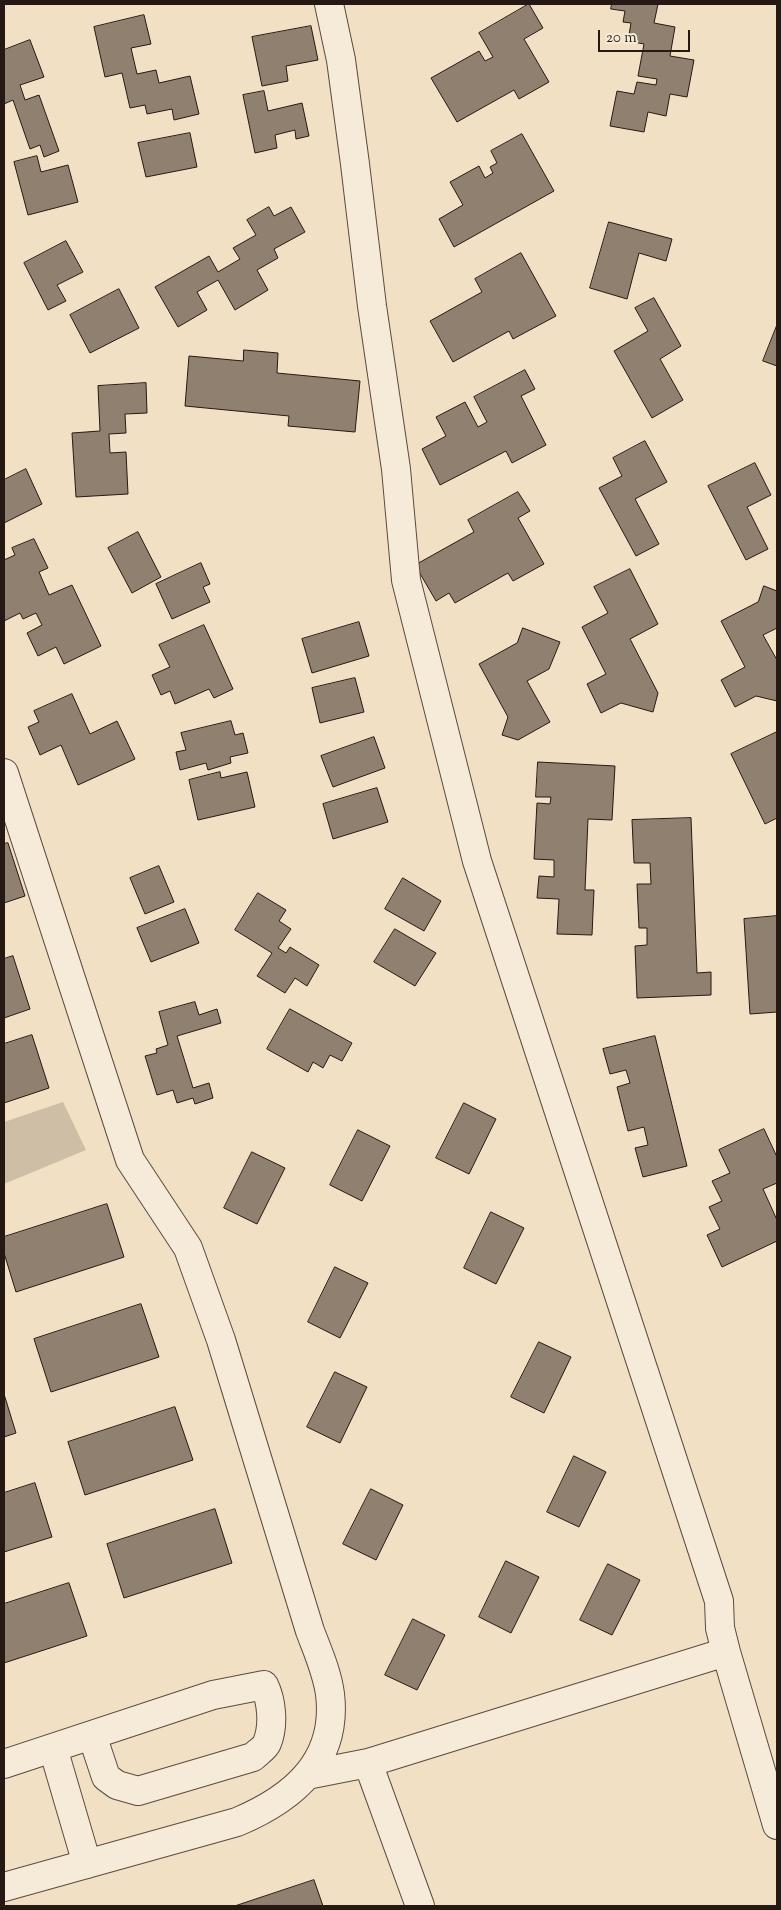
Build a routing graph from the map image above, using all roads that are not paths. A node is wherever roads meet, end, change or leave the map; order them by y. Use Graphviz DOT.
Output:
graph roads {
  1 [pos="328,4"];
  2 [pos="4,772"];
  3 [pos="726,1652"];
  4 [pos="92,1735"];
  5 [pos="52,1748"];
  6 [pos="368,1763"];
  7 [pos="4,1764"];
  8 [pos="307,1776"];
  9 [pos="777,1825"];
  10 [pos="87,1864"];
  11 [pos="4,1887"];
  12 [pos="420,1906"];
  1 -- 3 [label="street"];
  2 -- 8 [label="street"];
  3 -- 6 [label="street"];
  3 -- 9 [label="street"];
  4 -- 4 [label="street"];
  4 -- 5 [label="street"];
  5 -- 7 [label="street"];
  5 -- 10 [label="street"];
  6 -- 8 [label="street"];
  6 -- 12 [label="street"];
  8 -- 10 [label="street"];
  10 -- 11 [label="street"];
}
